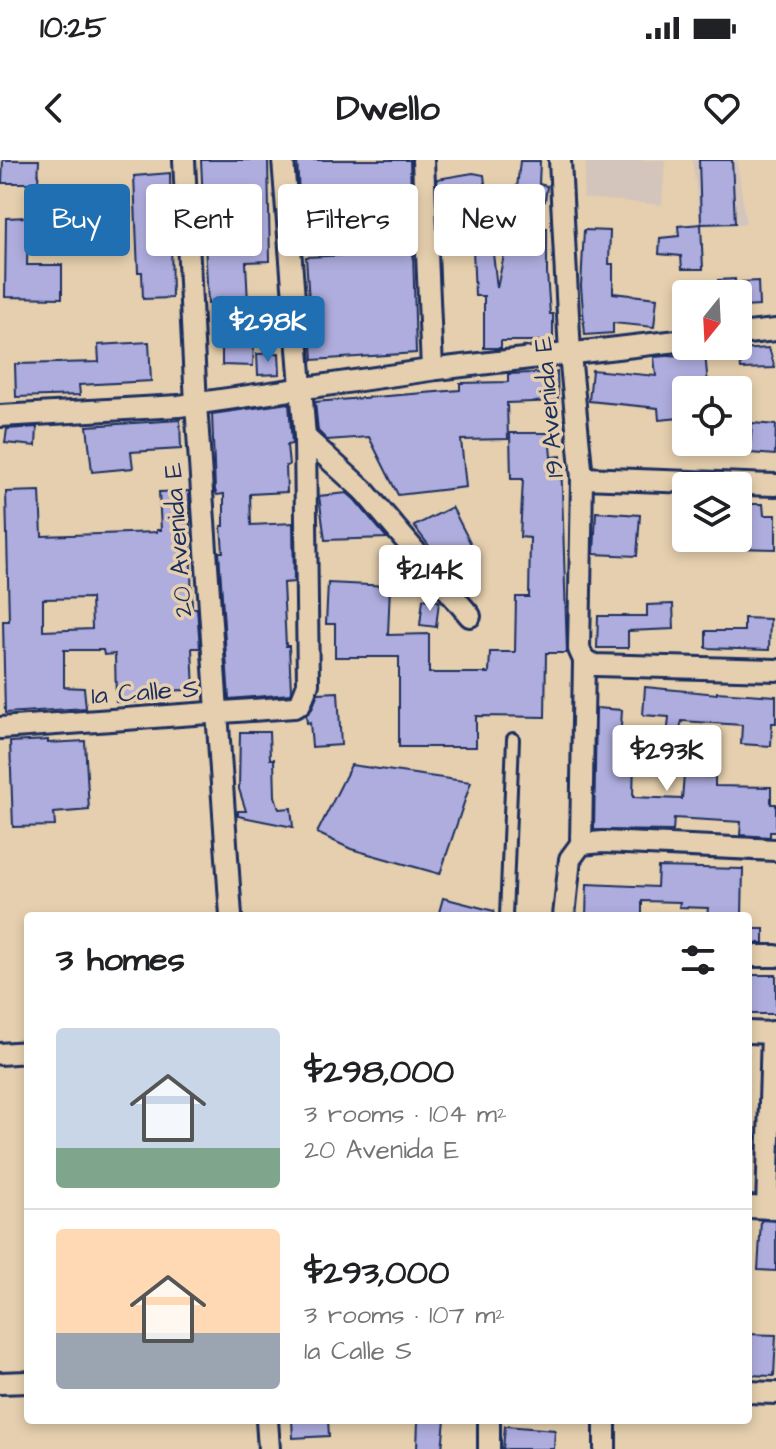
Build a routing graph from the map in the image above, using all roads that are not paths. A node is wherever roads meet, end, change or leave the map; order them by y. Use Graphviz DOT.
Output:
graph roads {
  1 [pos="184,160"];
  2 [pos="283,160"];
  3 [pos="423,160"];
  4 [pos="560,160"];
  5 [pos="776,330"];
  6 [pos="752,333"];
  7 [pos="672,342"];
  8 [pos="570,354"];
  9 [pos="432,369"];
  10 [pos="300,387"];
  11 [pos="196,404"];
  12 [pos="0,416"];
  13 [pos="305,437"];
  14 [pos="582,478"];
  15 [pos="776,485"];
  16 [pos="470,616"];
  17 [pos="582,654"];
  18 [pos="776,670"];
  19 [pos="215,713"];
  20 [pos="0,728"];
  21 [pos="513,739"];
  22 [pos="581,844"];
  23 [pos="776,850"];
  24 [pos="231,912"];
  25 [pos="506,912"];
  26 [pos="564,912"];
  27 [pos="752,956"];
  28 [pos="776,956"];
  29 [pos="752,1032"];
  30 [pos="774,1032"];
  31 [pos="24,1052"];
  32 [pos="0,1054"];
  33 [pos="764,1208"];
  34 [pos="24,1382"];
  35 [pos="0,1383"];
  36 [pos="752,1392"];
  37 [pos="776,1393"];
  38 [pos="267,1424"];
  39 [pos="489,1424"];
  40 [pos="605,1424"];
  41 [pos="269,1449"];
  42 [pos="489,1449"];
  43 [pos="605,1449"];
  1 -- 11 [label="street, 20 Avenida E"];
  2 -- 10 [label="street"];
  3 -- 9 [label="street"];
  4 -- 8 [label="street, 19 Avenida E"];
  5 -- 6 [label="street"];
  7 -- 8 [label="street"];
  8 -- 9 [label="street"];
  8 -- 14 [label="street, 19 Avenida E"];
  9 -- 10 [label="street"];
  10 -- 11 [label="street"];
  10 -- 13 [label="street"];
  11 -- 12 [label="street"];
  11 -- 19 [label="street, 20 Avenida E"];
  13 -- 16 [label="street"];
  13 -- 19 [label="street, 1a Calle S"];
  14 -- 15 [label="street"];
  14 -- 17 [label="street, 19 Avenida E"];
  17 -- 18 [label="street"];
  17 -- 22 [label="street, 19 Avenida E"];
  19 -- 20 [label="street, 1a Calle S"];
  19 -- 24 [label="street, 20 Avenida E"];
  21 -- 25 [label="lane"];
  22 -- 23 [label="street"];
  22 -- 26 [label="street"];
  27 -- 28 [label="street"];
  29 -- 30 [label="street"];
  30 -- 33 [label="street"];
  31 -- 32 [label="street"];
  34 -- 35 [label="street"];
  36 -- 37 [label="street"];
  38 -- 41 [label="street"];
  39 -- 42 [label="street"];
  40 -- 43 [label="street"];
}
